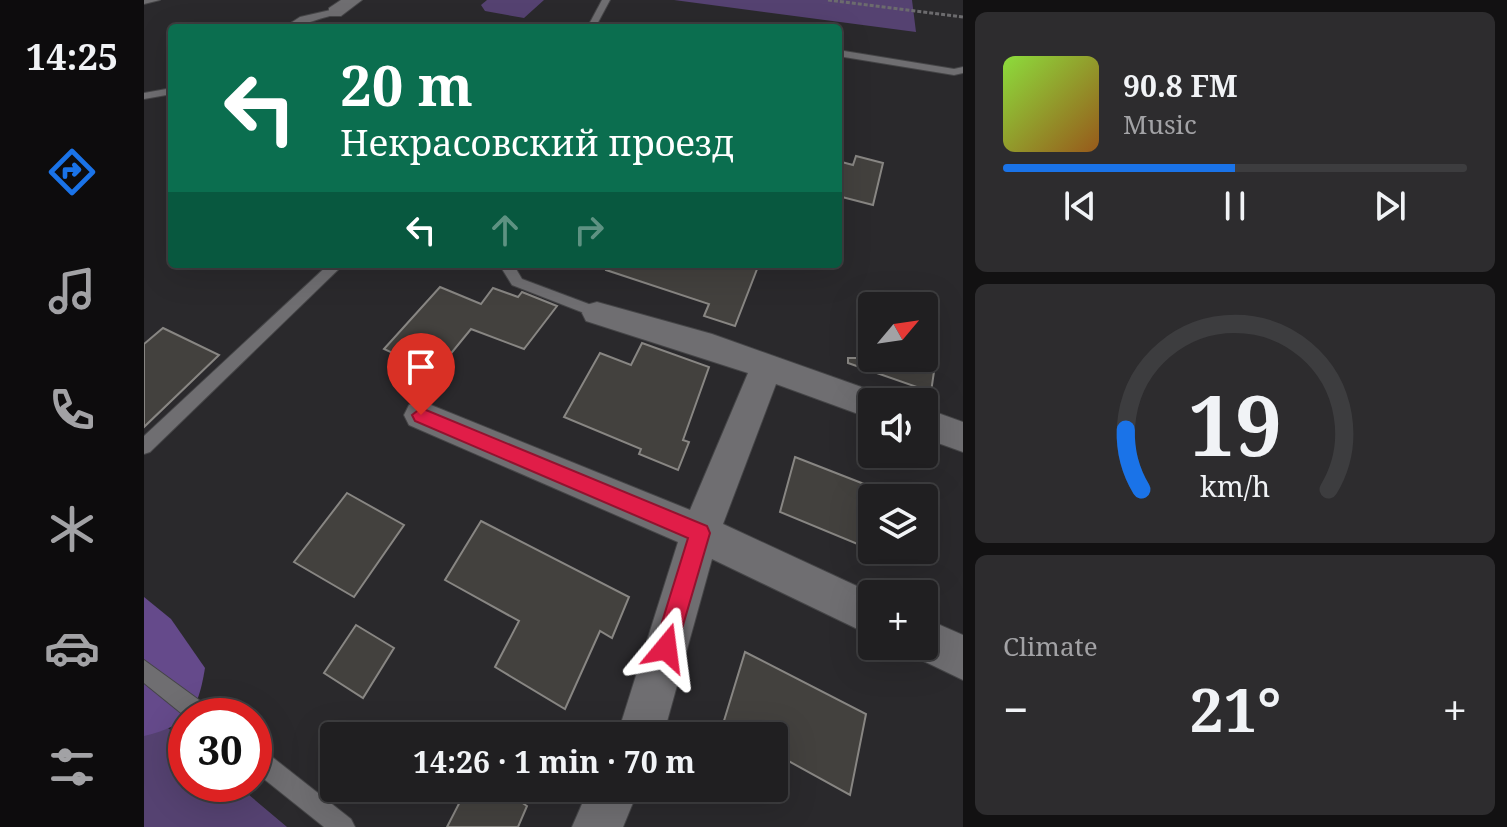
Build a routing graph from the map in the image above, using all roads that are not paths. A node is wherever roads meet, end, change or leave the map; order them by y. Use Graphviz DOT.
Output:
graph roads {
  1 [pos="156,0"];
  2 [pos="353,0"];
  3 [pos="606,0"];
  4 [pos="144,1"];
  5 [pos="335,12"];
  6 [pos="294,24"];
  7 [pos="593,24"];
  8 [pos="842,54"];
  9 [pos="963,70"];
  10 [pos="168,92"];
  11 [pos="144,96"];
  12 [pos="333,268"];
  13 [pos="508,268"];
  14 [pos="597,313"];
  15 [pos="766,368"];
  16 [pos="858,400"];
  17 [pos="421,415"];
  18 [pos="938,428"];
  19 [pos="963,437"];
  20 [pos="144,447"];
  21 [pos="700,533"];
  22 [pos="858,608"];
  23 [pos="938,646"];
  24 [pos="963,658"];
  25 [pos="144,670"];
  26 [pos="179,698"];
  27 [pos="644,722"];
  28 [pos="272,771"];
  29 [pos="609,802"];
  30 [pos="343,827"];
  31 [pos="597,827"];
  1 -- 4 [label="lane"];
  2 -- 5 [label="street"];
  3 -- 7 [label="lane"];
  5 -- 6 [label="lane"];
  8 -- 9 [label="lane"];
  10 -- 11 [label="lane"];
  12 -- 20 [label="lane"];
  13 -- 14 [label="lane"];
  14 -- 15 [label="street"];
  15 -- 16 [label="street"];
  15 -- 21 [label="street"];
  17 -- 21 [label="street"];
  18 -- 19 [label="street"];
  21 -- 22 [label="street"];
  21 -- 27 [label="street"];
  23 -- 24 [label="street"];
  25 -- 26 [label="lane"];
  28 -- 30 [label="lane"];
  29 -- 31 [label="street"];
}
